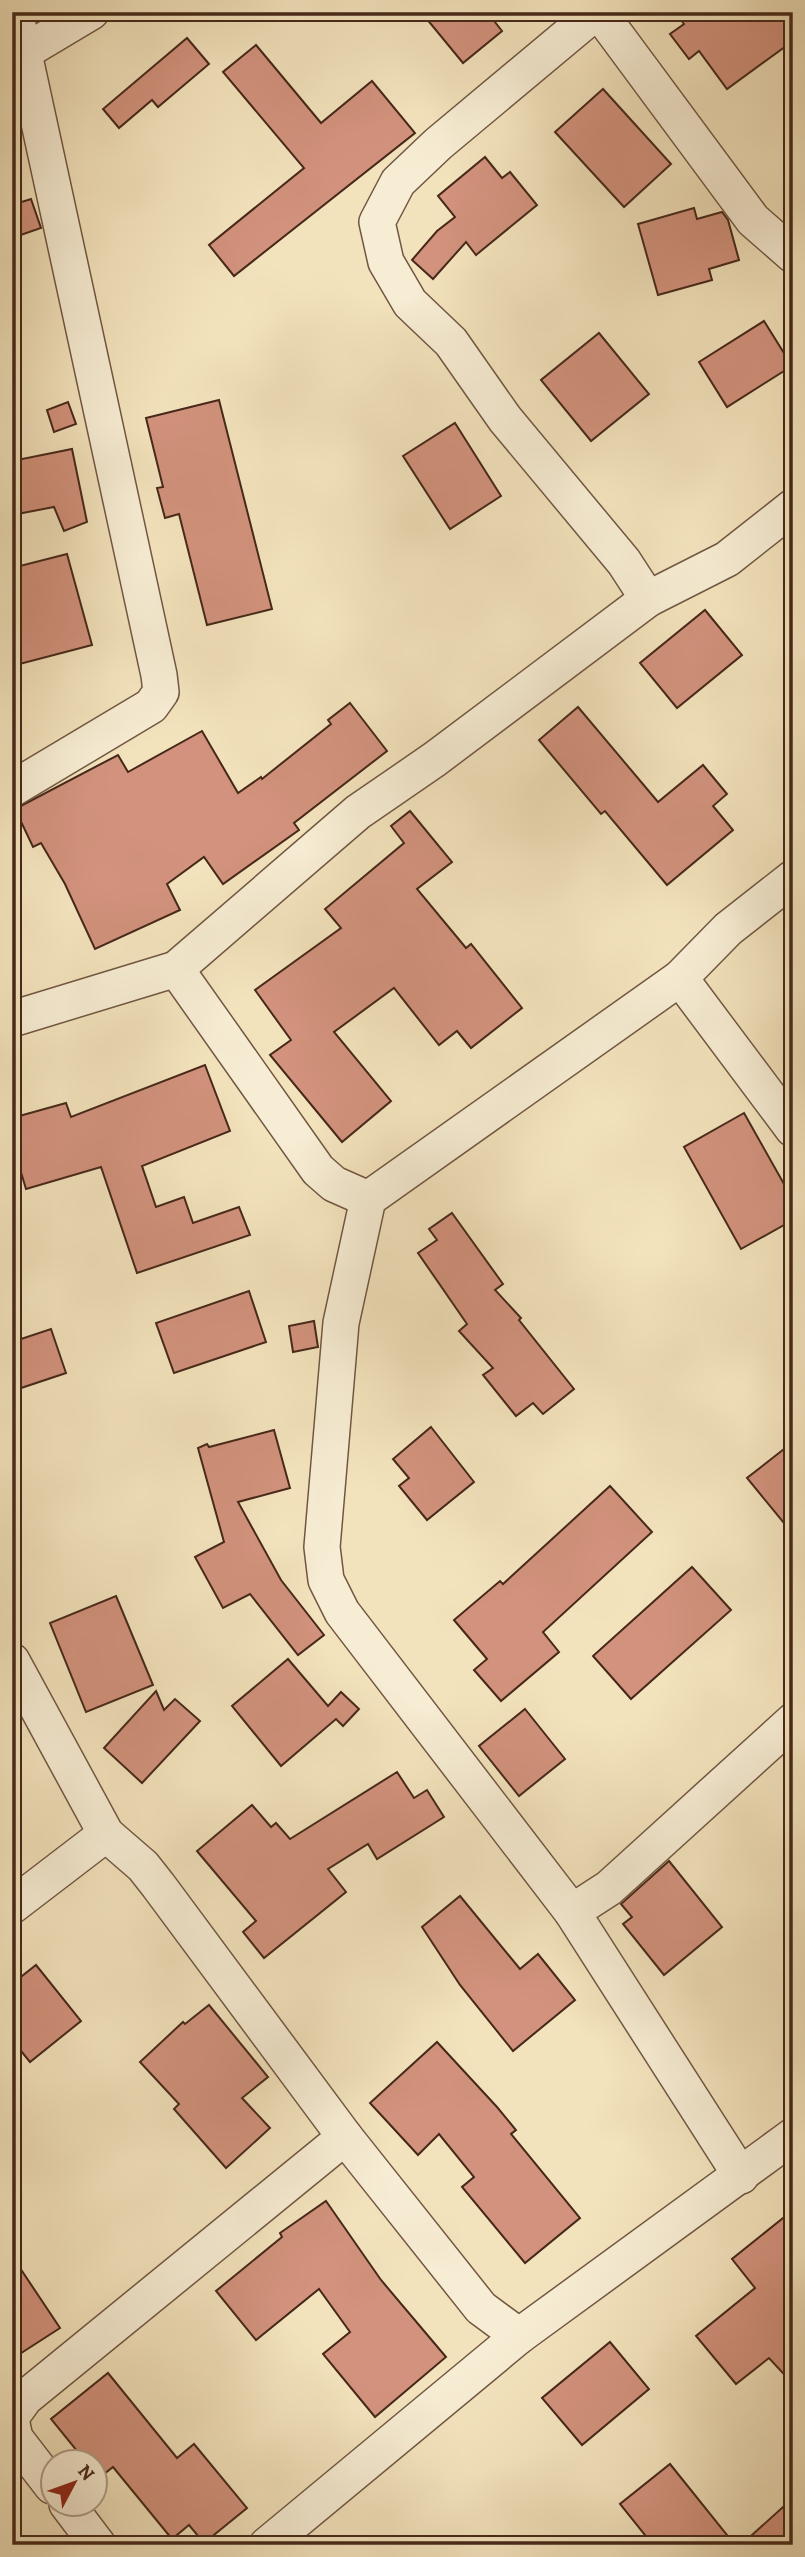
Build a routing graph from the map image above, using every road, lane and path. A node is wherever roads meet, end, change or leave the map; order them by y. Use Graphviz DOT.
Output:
graph roads {
  1 [pos="15,12"];
  2 [pos="91,12"];
  3 [pos="598,12"];
  4 [pos="24,52"];
  5 [pos="793,256"];
  6 [pos="793,507"];
  7 [pos="648,599"];
  8 [pos="12,789"];
  9 [pos="793,878"];
  10 [pos="176,969"];
  11 [pos="680,978"];
  12 [pos="12,1019"];
  13 [pos="793,1129"];
  14 [pos="368,1199"];
  15 [pos="12,1661"];
  16 [pos="793,1721"];
  17 [pos="106,1834"];
  18 [pos="12,1906"];
  19 [pos="572,1912"];
  20 [pos="793,2136"];
  21 [pos="345,2137"];
  22 [pos="741,2176"];
  23 [pos="481,2308"];
  24 [pos="519,2336"];
  25 [pos="492,2358"];
  26 [pos="12,2416"];
  27 [pos="12,2424"];
  28 [pos="38,2468"];
  29 [pos="78,2518"];
  30 [pos="98,2545"];
  31 [pos="267,2545"];
  1 -- 4 [label="street"];
  2 -- 4 [label="street"];
  3 -- 5 [label="street"];
  3 -- 7 [label="street"];
  4 -- 8 [label="street"];
  6 -- 7 [label="street"];
  7 -- 10 [label="street"];
  9 -- 11 [label="street"];
  10 -- 12 [label="street"];
  10 -- 14 [label="street"];
  11 -- 13 [label="street"];
  11 -- 14 [label="street"];
  14 -- 19 [label="street"];
  15 -- 17 [label="street"];
  16 -- 19 [label="street"];
  17 -- 18 [label="street"];
  17 -- 21 [label="street"];
  19 -- 22 [label="street"];
  20 -- 22 [label="street"];
  21 -- 23 [label="street"];
  21 -- 26 [label="street"];
  22 -- 24 [label="street"];
  23 -- 24 [label="street"];
  23 -- 25 [label="street"];
  24 -- 25 [label="street"];
  25 -- 31 [label="street"];
  27 -- 28 [label="street"];
  29 -- 30 [label="street"];
}
